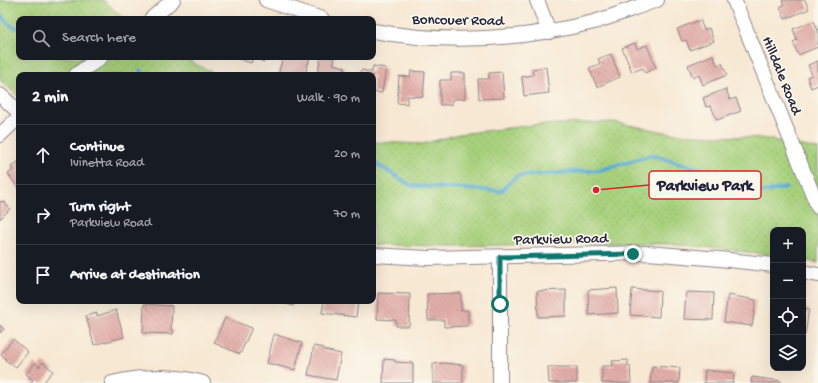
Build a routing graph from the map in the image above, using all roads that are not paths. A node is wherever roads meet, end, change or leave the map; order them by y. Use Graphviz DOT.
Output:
graph roads {
  1 [pos="173,0"];
  2 [pos="266,0"];
  3 [pos="537,0"];
  4 [pos="657,0"];
  5 [pos="734,0"];
  6 [pos="154,16"];
  7 [pos="313,16"];
  8 [pos="376,31"];
  9 [pos="549,32"];
  10 [pos="97,60"];
  11 [pos="80,72"];
  12 [pos="0,95"];
  13 [pos="16,109"];
  14 [pos="16,120"];
  15 [pos="0,135"];
  16 [pos="818,207"];
  17 [pos="376,255"];
  18 [pos="500,257"];
  19 [pos="770,265"];
  20 [pos="806,273"];
  21 [pos="818,275"];
  22 [pos="112,383"];
  23 [pos="203,383"];
  24 [pos="500,383"];
  1 -- 6 [label="street"];
  2 -- 7 [label="street"];
  3 -- 9 [label="street"];
  4 -- 9 [label="street, Boncouer Road"];
  5 -- 16 [label="street, Hilldale Road"];
  8 -- 9 [label="street, Boncouer Road"];
  10 -- 11 [label="street"];
  12 -- 13 [label="street"];
  14 -- 15 [label="street"];
  17 -- 18 [label="street, Parkview Road"];
  18 -- 19 [label="street, Parkview Road"];
  18 -- 24 [label="street"];
  20 -- 21 [label="street"];
  22 -- 23 [label="street"];
}
